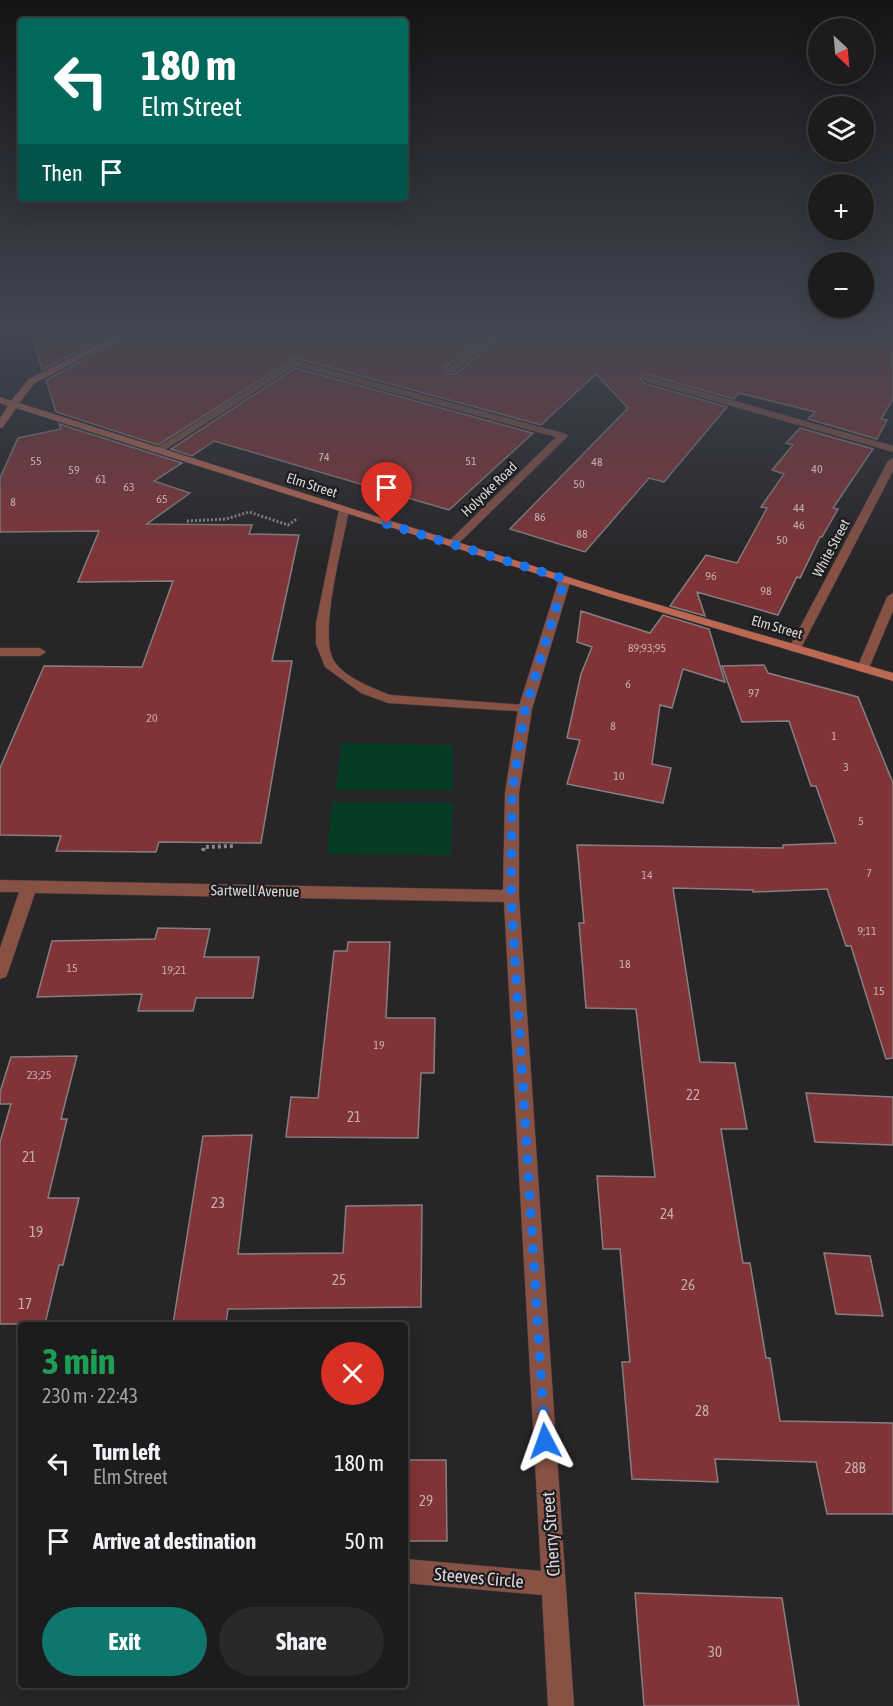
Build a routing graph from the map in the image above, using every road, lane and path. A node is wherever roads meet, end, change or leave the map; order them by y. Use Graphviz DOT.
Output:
graph roads {
  1 [pos="12,405"];
  2 [pos="14,406"];
  3 [pos="228,406"];
  4 [pos="451,406"];
  5 [pos="741,406"];
  6 [pos="0,425"];
  7 [pos="893,449"];
  8 [pos="157,452"];
  9 [pos="893,461"];
  10 [pos="344,510"];
  11 [pos="299,518"];
  12 [pos="187,521"];
  13 [pos="452,544"];
  14 [pos="565,579"];
  15 [pos="893,597"];
  16 [pos="795,648"];
  17 [pos="0,652"];
  18 [pos="40,652"];
  19 [pos="863,668"];
  20 [pos="893,677"];
  21 [pos="525,710"];
  22 [pos="235,846"];
  23 [pos="203,852"];
  24 [pos="0,886"];
  25 [pos="29,887"];
  26 [pos="511,896"];
  27 [pos="0,972"];
  28 [pos="408,1571"];
  29 [pos="554,1584"];
  30 [pos="561,1706"];
  1 -- 6 [label="main road"];
  2 -- 8 [label="main road, Elm Street"];
  3 -- 8 [label="street, Holyoke Road"];
  4 -- 13 [label="street, Holyoke Road"];
  5 -- 7 [label="street"];
  8 -- 10 [label="main road, Elm Street"];
  9 -- 16 [label="street, White Street"];
  10 -- 13 [label="main road, Elm Street"];
  10 -- 21 [label="street"];
  11 -- 12 [label="path"];
  13 -- 14 [label="main road, Elm Street"];
  14 -- 16 [label="main road, Elm Street"];
  14 -- 21 [label="street, Cherry Street"];
  15 -- 19 [label="street"];
  16 -- 19 [label="main road, Elm Street"];
  17 -- 18 [label="street"];
  19 -- 20 [label="main road, Elm Street"];
  21 -- 26 [label="street, Cherry Street"];
  22 -- 23 [label="path"];
  24 -- 25 [label="street, Sartwell Avenue"];
  25 -- 26 [label="street, Sartwell Avenue"];
  25 -- 27 [label="street"];
  26 -- 29 [label="street, Cherry Street"];
  28 -- 29 [label="street, Steeves Circle"];
  29 -- 30 [label="street, Cherry Street"];
}
